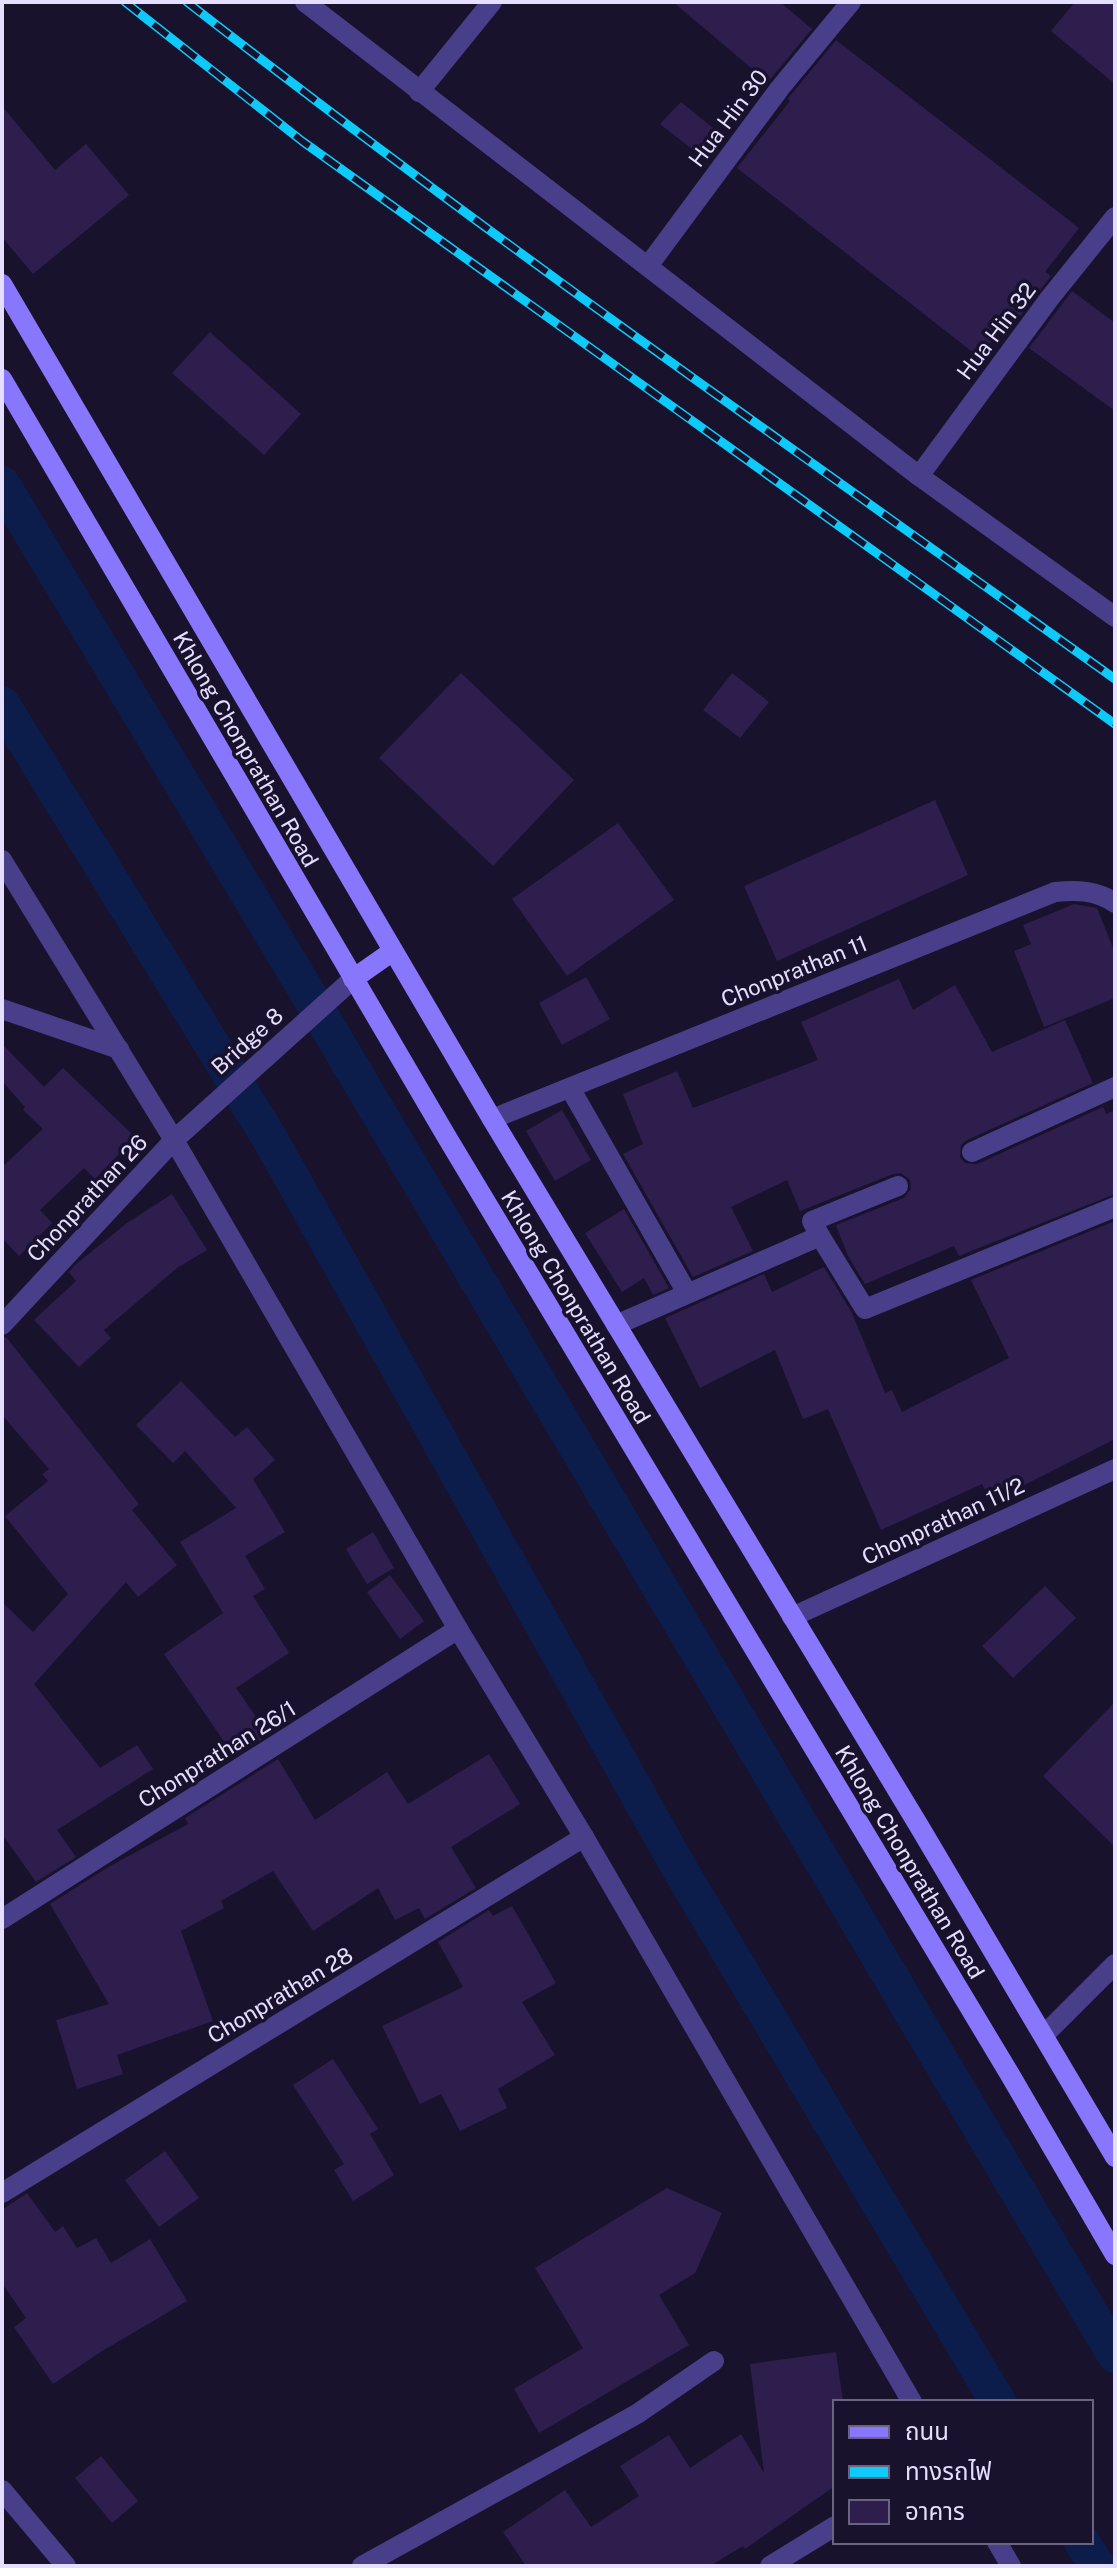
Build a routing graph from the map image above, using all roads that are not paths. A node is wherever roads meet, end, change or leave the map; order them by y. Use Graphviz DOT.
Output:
graph roads {
  1 [pos="305,2"];
  2 [pos="492,2"];
  3 [pos="851,2"];
  4 [pos="419,92"];
  5 [pos="1115,217"];
  6 [pos="648,266"];
  7 [pos="2,284"];
  8 [pos="2,379"];
  9 [pos="919,476"];
  10 [pos="1115,617"];
  11 [pos="2,860"];
  12 [pos="1115,903"];
  13 [pos="393,951"];
  14 [pos="353,979"];
  15 [pos="2,1009"];
  16 [pos="119,1049"];
  17 [pos="1115,1087"];
  18 [pos="570,1088"];
  19 [pos="492,1119"];
  20 [pos="174,1140"];
  21 [pos="972,1152"];
  22 [pos="898,1186"];
  23 [pos="1115,1207"];
  24 [pos="820,1236"];
  25 [pos="687,1293"];
  26 [pos="2,1325"];
  27 [pos="616,1325"];
  28 [pos="1115,1469"];
  29 [pos="792,1617"];
  30 [pos="458,1629"];
  31 [pos="584,1837"];
  32 [pos="2,1919"];
  33 [pos="1115,1964"];
  34 [pos="1044,2035"];
  35 [pos="1115,2157"];
  36 [pos="2,2193"];
  37 [pos="1115,2255"];
  38 [pos="714,2361"];
  39 [pos="911,2400"];
  40 [pos="2,2490"];
  41 [pos="833,2527"];
  42 [pos="998,2544"];
  43 [pos="66,2566"];
  44 [pos="362,2566"];
  45 [pos="770,2566"];
  46 [pos="1011,2566"];
  1 -- 4 [label="street"];
  2 -- 4 [label="street"];
  3 -- 6 [label="street, Hua Hin 30"];
  4 -- 6 [label="street"];
  5 -- 9 [label="street, Hua Hin 32"];
  6 -- 9 [label="street"];
  7 -- 13 [label="street, Khlong Chonprathan Road"];
  8 -- 14 [label="street, Khlong Chonprathan Road"];
  9 -- 10 [label="street"];
  11 -- 16 [label="street"];
  12 -- 18 [label="street, Chonprathan 11"];
  13 -- 14 [label="street"];
  13 -- 19 [label="street, Khlong Chonprathan Road"];
  14 -- 20 [label="street, Bridge 8"];
  14 -- 37 [label="street, Khlong Chonprathan Road"];
  15 -- 16 [label="street"];
  16 -- 20 [label="street"];
  17 -- 21 [label="street"];
  18 -- 19 [label="street, Chonprathan 11"];
  18 -- 25 [label="street"];
  19 -- 27 [label="street, Khlong Chonprathan Road"];
  20 -- 26 [label="street, Chonprathan 26"];
  20 -- 30 [label="street"];
  22 -- 24 [label="street"];
  23 -- 24 [label="street"];
  24 -- 25 [label="street"];
  25 -- 27 [label="street"];
  27 -- 29 [label="street, Khlong Chonprathan Road"];
  28 -- 29 [label="street, Chonprathan 11/2"];
  29 -- 34 [label="street, Khlong Chonprathan Road"];
  30 -- 31 [label="street"];
  30 -- 32 [label="street, Chonprathan 26/1"];
  31 -- 36 [label="street, Chonprathan 28"];
  31 -- 39 [label="street"];
  33 -- 34 [label="street"];
  34 -- 35 [label="street, Khlong Chonprathan Road"];
  38 -- 44 [label="street"];
  40 -- 43 [label="street"];
  41 -- 45 [label="street"];
  42 -- 46 [label="street"];
}
